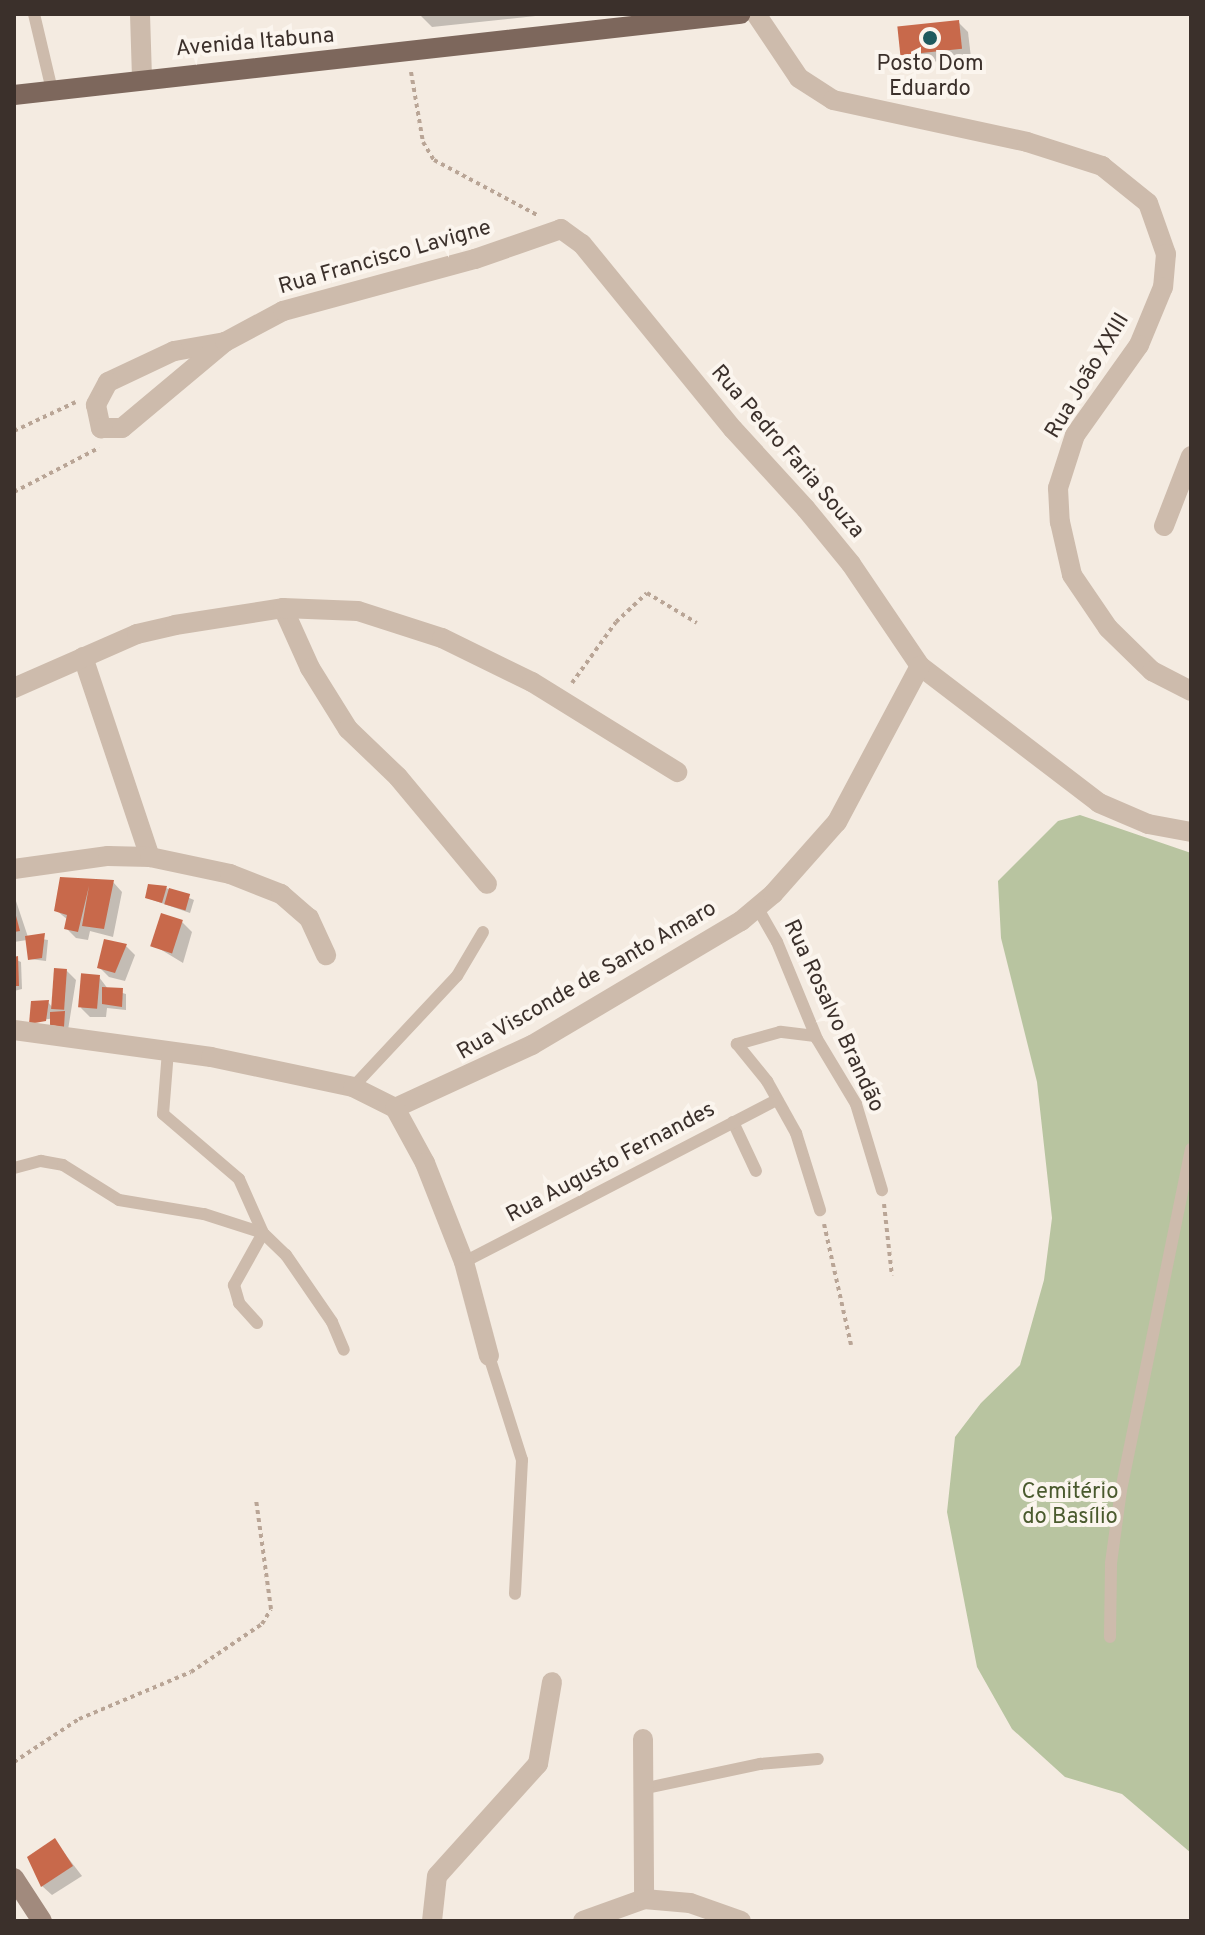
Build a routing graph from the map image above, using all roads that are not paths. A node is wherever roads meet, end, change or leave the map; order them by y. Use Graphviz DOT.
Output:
graph roads {
  1 [pos="34,14"];
  2 [pos="140,14"];
  3 [pos="740,14"];
  4 [pos="756,14"];
  5 [pos="142,77"];
  6 [pos="52,90"];
  7 [pos="14,95"];
  8 [pos="561,229"];
  9 [pos="225,342"];
  10 [pos="1191,456"];
  11 [pos="1164,526"];
  12 [pos="283,608"];
  13 [pos="83,657"];
  14 [pos="920,666"];
  15 [pos="14,688"];
  16 [pos="1191,691"];
  17 [pos="677,772"];
  18 [pos="1191,832"];
  19 [pos="150,857"];
  20 [pos="14,869"];
  21 [pos="487,884"];
  22 [pos="757,907"];
  23 [pos="483,932"];
  24 [pos="326,955"];
  25 [pos="14,1030"];
  26 [pos="815,1036"];
  27 [pos="168,1051"];
  28 [pos="353,1087"];
  29 [pos="776,1100"];
  30 [pos="395,1108"];
  31 [pos="733,1122"];
  32 [pos="1191,1149"];
  33 [pos="14,1168"];
  34 [pos="756,1171"];
  35 [pos="882,1190"];
  36 [pos="820,1210"];
  37 [pos="263,1233"];
  38 [pos="464,1262"];
  39 [pos="257,1323"];
  40 [pos="344,1350"];
  41 [pos="489,1356"];
  42 [pos="515,1594"];
  43 [pos="1110,1637"];
  44 [pos="552,1682"];
  45 [pos="643,1739"];
  46 [pos="818,1759"];
  47 [pos="642,1789"];
  48 [pos="14,1878"];
  49 [pos="644,1899"];
  50 [pos="42,1921"];
  51 [pos="432,1921"];
  52 [pos="583,1921"];
  53 [pos="741,1921"];
  1 -- 6 [label="lane"];
  2 -- 5 [label="street"];
  3 -- 5 [label="main road, Avenida Itabuna"];
  4 -- 16 [label="street, Rua João XXIII"];
  5 -- 6 [label="main road, Avenida Itabuna"];
  6 -- 7 [label="main road, Avenida Itabuna"];
  8 -- 9 [label="street, Rua Francisco Lavigne"];
  8 -- 14 [label="street, Rua Pedro Faria Souza"];
  9 -- 9 [label="street, Rua Francisco Lavigne"];
  10 -- 11 [label="street"];
  12 -- 13 [label="street"];
  12 -- 17 [label="street"];
  12 -- 21 [label="street"];
  13 -- 15 [label="street"];
  13 -- 19 [label="street"];
  14 -- 18 [label="street, Rua Pedro Faria Souza"];
  14 -- 22 [label="street, Rua Visconde de Santo Amaro"];
  19 -- 20 [label="street"];
  19 -- 24 [label="street"];
  22 -- 26 [label="lane, Rua Rosalvo Brandão"];
  22 -- 30 [label="street, Rua Visconde de Santo Amaro"];
  23 -- 28 [label="lane"];
  25 -- 27 [label="street"];
  26 -- 29 [label="lane"];
  26 -- 35 [label="lane, Rua Rosalvo Brandão"];
  27 -- 28 [label="street"];
  27 -- 37 [label="lane"];
  28 -- 30 [label="street"];
  29 -- 31 [label="lane, Rua Augusto Fernandes"];
  29 -- 36 [label="lane"];
  30 -- 38 [label="street"];
  31 -- 34 [label="lane"];
  31 -- 38 [label="lane, Rua Augusto Fernandes"];
  32 -- 43 [label="lane"];
  33 -- 37 [label="lane"];
  37 -- 39 [label="lane"];
  37 -- 40 [label="lane"];
  38 -- 41 [label="street"];
  41 -- 42 [label="lane"];
  44 -- 51 [label="street"];
  45 -- 47 [label="street"];
  46 -- 47 [label="lane"];
  47 -- 49 [label="street"];
  48 -- 50 [label="main road"];
  49 -- 52 [label="street"];
  49 -- 53 [label="street"];
}
